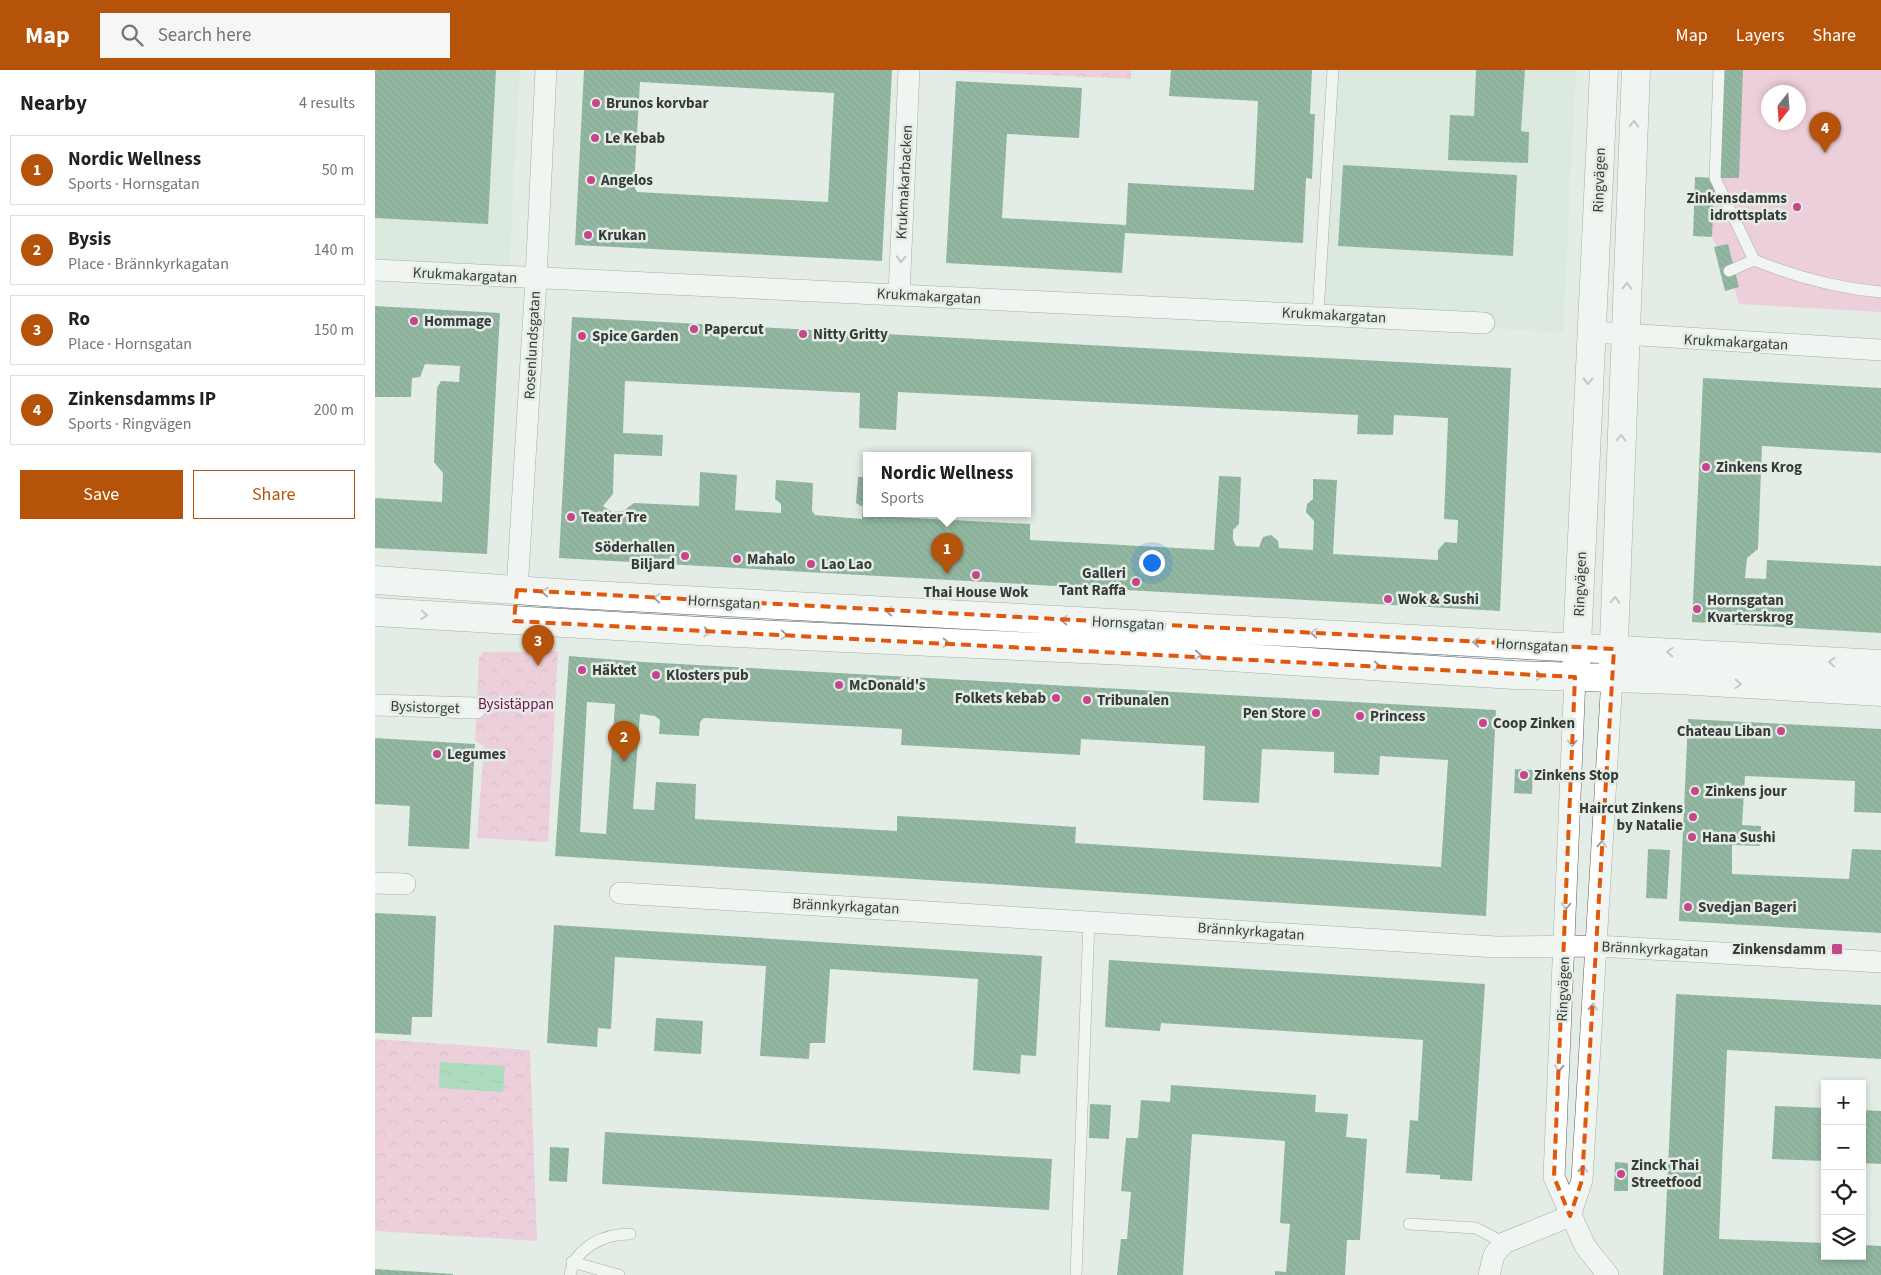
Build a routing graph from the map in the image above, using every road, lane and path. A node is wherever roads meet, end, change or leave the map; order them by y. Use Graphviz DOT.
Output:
graph roads {
  1 [pos="546,70"];
  2 [pos="909,70"];
  3 [pos="1333,70"];
  4 [pos="1604,70"];
  5 [pos="1636,70"];
  6 [pos="1719,70"];
  7 [pos="1754,260"];
  8 [pos="375,270"];
  9 [pos="1729,271"];
  10 [pos="536,279"];
  11 [pos="1881,292"];
  12 [pos="899,295"];
  13 [pos="1318,313"];
  14 [pos="1484,323"];
  15 [pos="1592,332"];
  16 [pos="1625,335"];
  17 [pos="1881,350"];
  18 [pos="375,580"];
  19 [pos="517,590"];
  20 [pos="375,612"];
  21 [pos="514,621"];
  22 [pos="1577,647"];
  23 [pos="1615,649"];
  24 [pos="1881,664"];
  25 [pos="1575,677"];
  26 [pos="1612,678"];
  27 [pos="1881,692"];
  28 [pos="375,705"];
  29 [pos="476,708"];
  30 [pos="375,883"];
  31 [pos="405,884"];
  32 [pos="620,893"];
  33 [pos="1089,920"];
  34 [pos="1565,946"];
  35 [pos="1596,946"];
  36 [pos="1881,962"];
  37 [pos="1570,1216"];
  38 [pos="1409,1224"];
  39 [pos="630,1234"];
  40 [pos="1504,1243"];
  41 [pos="573,1262"];
  42 [pos="570,1275"];
  43 [pos="619,1275"];
  44 [pos="1076,1275"];
  45 [pos="1489,1275"];
  46 [pos="1608,1275"];
  1 -- 10 [label="street, Rosenlundsgatan"];
  2 -- 12 [label="street, Krukmakarbacken, one-way"];
  3 -- 13 [label="lane"];
  4 -- 15 [label="street, Ringvägen"];
  16 -- 5 [label="street, Ringvägen, one-way"];
  6 -- 7 [label="lane"];
  7 -- 9 [label="lane"];
  7 -- 11 [label="lane"];
  8 -- 10 [label="street, Krukmakargatan"];
  10 -- 12 [label="street, Krukmakargatan"];
  10 -- 19 [label="street, Rosenlundsgatan"];
  12 -- 13 [label="street, Krukmakargatan"];
  13 -- 14 [label="street, Krukmakargatan"];
  15 -- 16 [label="street, Krukmakargatan"];
  15 -- 22 [label="street, Ringvägen, one-way"];
  16 -- 17 [label="street, Krukmakargatan"];
  23 -- 16 [label="street, Ringvägen, one-way"];
  18 -- 19 [label="street, Hornsgatan"];
  19 -- 21 [label="street, Rosenlundsgatan"];
  22 -- 19 [label="street, Hornsgatan, one-way"];
  20 -- 21 [label="street, Hornsgatan, one-way"];
  21 -- 25 [label="street, Hornsgatan, one-way"];
  22 -- 23 [label="street, Hornsgatan"];
  22 -- 25 [label="street, Ringvägen"];
  24 -- 23 [label="street, Hornsgatan, one-way"];
  23 -- 26 [label="street, Ringvägen"];
  25 -- 26 [label="street, Hornsgatan"];
  25 -- 34 [label="street, Ringvägen, one-way"];
  26 -- 27 [label="street, Hornsgatan, one-way"];
  35 -- 26 [label="street, Ringvägen, one-way"];
  28 -- 29 [label="street, Bysistorget"];
  30 -- 31 [label="street"];
  32 -- 33 [label="street, Brännkyrkagatan"];
  33 -- 34 [label="street, Brännkyrkagatan"];
  33 -- 44 [label="lane"];
  34 -- 35 [label="street, Brännkyrkagatan"];
  34 -- 37 [label="street, Ringvägen, one-way"];
  35 -- 36 [label="street, Brännkyrkagatan"];
  37 -- 35 [label="street, Ringvägen, one-way"];
  37 -- 40 [label="street"];
  37 -- 46 [label="street, Ringvägen"];
  38 -- 40 [label="lane"];
  39 -- 41 [label="lane"];
  40 -- 45 [label="street"];
  41 -- 42 [label="lane"];
  41 -- 43 [label="lane"];
}
